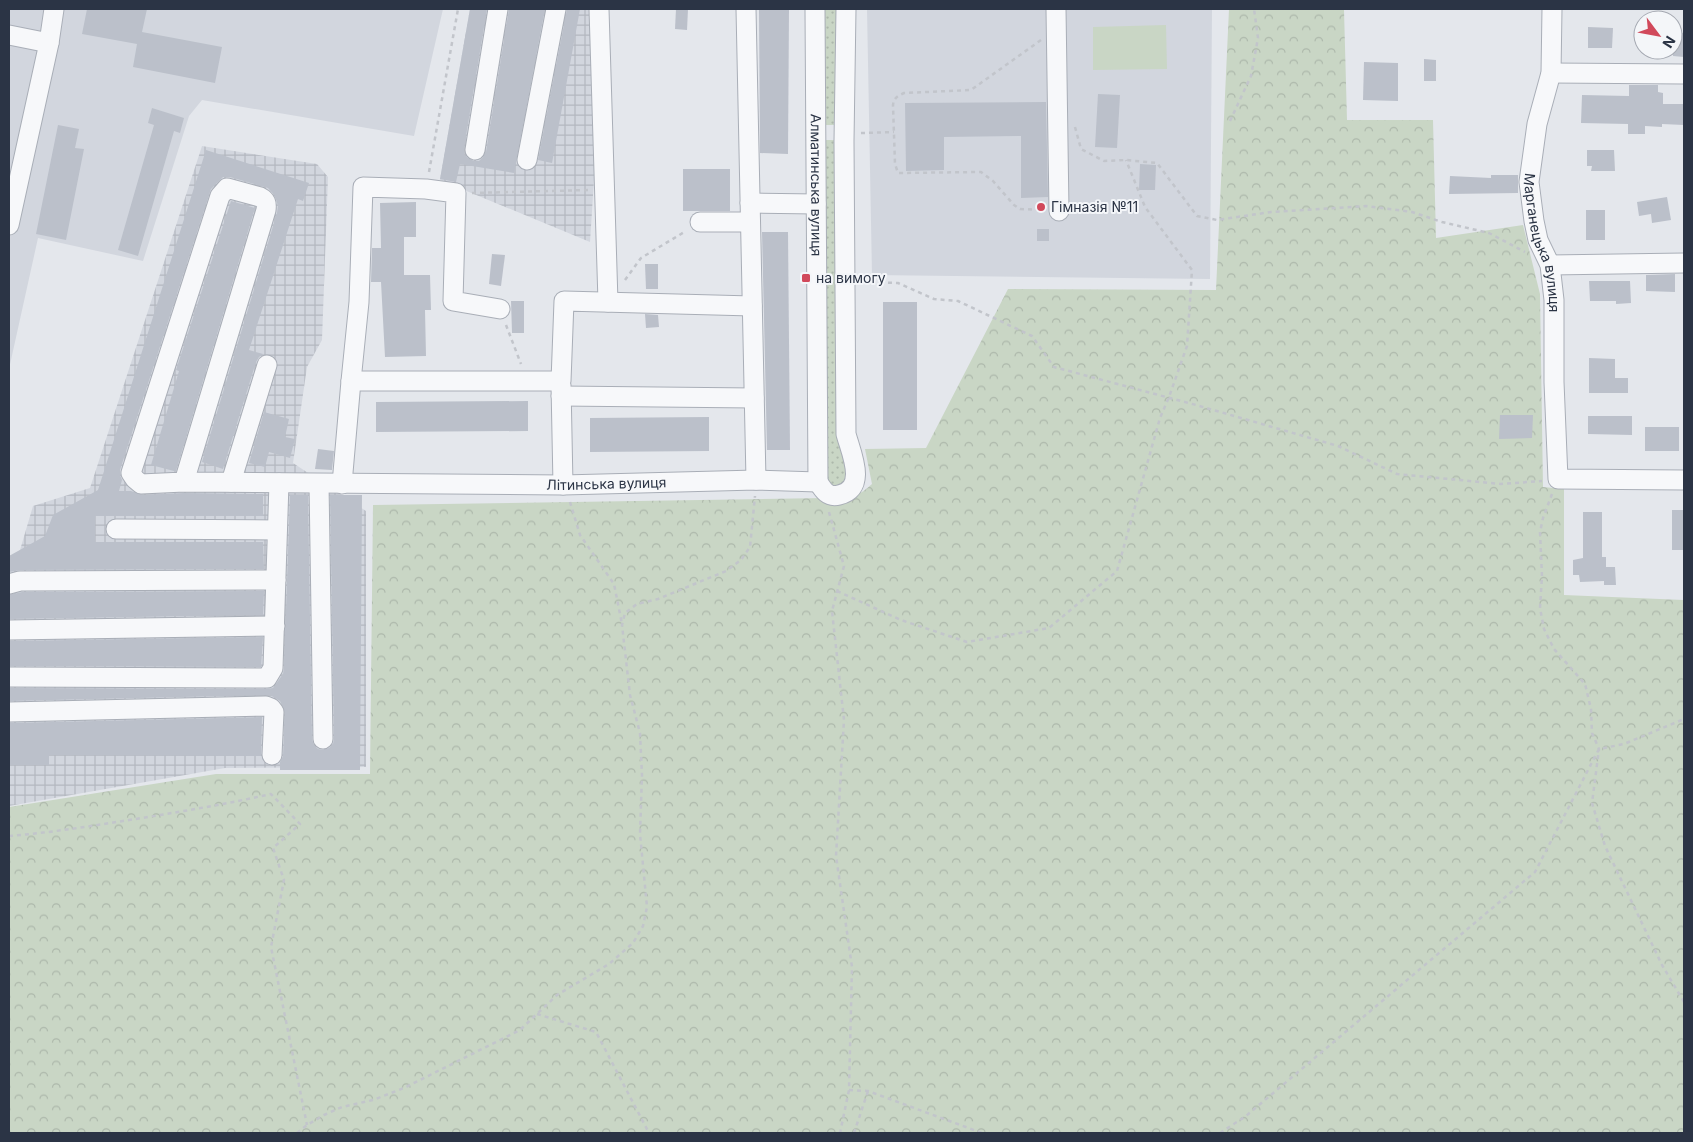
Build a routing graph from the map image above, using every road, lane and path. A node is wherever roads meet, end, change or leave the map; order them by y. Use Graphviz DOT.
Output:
graph roads {
  1 [pos="54,9"];
  2 [pos="458,9"];
  3 [pos="498,9"];
  4 [pos="556,9"];
  5 [pos="599,9"];
  6 [pos="746,9"];
  7 [pos="815,9"];
  8 [pos="846,9"];
  9 [pos="1056,9"];
  10 [pos="1254,9"];
  11 [pos="1552,9"];
  12 [pos="1056,29"];
  13 [pos="9,35"];
  14 [pos="49,43"];
  15 [pos="1551,73"];
  16 [pos="1684,74"];
  17 [pos="1073,119"];
  18 [pos="1230,121"];
  19 [pos="894,132"];
  20 [pos="861,133"];
  21 [pos="475,150"];
  22 [pos="527,160"];
  23 [pos="1126,160"];
  24 [pos="426,189"];
  25 [pos="605,190"];
  26 [pos="456,193"];
  27 [pos="750,204"];
  28 [pos="816,204"];
  29 [pos="1059,211"];
  30 [pos="700,222"];
  31 [pos="750,222"];
  32 [pos="9,225"];
  33 [pos="1684,263"];
  34 [pos="1550,266"];
  35 [pos="625,280"];
  36 [pos="864,282"];
  37 [pos="608,302"];
  38 [pos="752,306"];
  39 [pos="500,309"];
  40 [pos="267,365"];
  41 [pos="351,381"];
  42 [pos="528,381"];
  43 [pos="561,389"];
  44 [pos="1169,397"];
  45 [pos="754,398"];
  46 [pos="1558,479"];
  47 [pos="756,480"];
  48 [pos="1684,480"];
  49 [pos="184,482"];
  50 [pos="231,482"];
  51 [pos="818,482"];
  52 [pos="279,483"];
  53 [pos="320,484"];
  54 [pos="342,484"];
  55 [pos="566,485"];
  56 [pos="827,507"];
  57 [pos="116,529"];
  58 [pos="278,530"];
  59 [pos="276,580"];
  60 [pos="9,584"];
  61 [pos="837,591"];
  62 [pos="622,625"];
  63 [pos="274,626"];
  64 [pos="9,630"];
  65 [pos="9,677"];
  66 [pos="9,712"];
  67 [pos="1684,719"];
  68 [pos="323,739"];
  69 [pos="1599,749"];
  70 [pos="272,755"];
  71 [pos="9,836"];
  72 [pos="1684,1002"];
  73 [pos="537,1014"];
  74 [pos="849,1090"];
  75 [pos="868,1091"];
  76 [pos="307,1124"];
  77 [pos="296,1133"];
  78 [pos="649,1133"];
  79 [pos="840,1133"];
  80 [pos="854,1133"];
  81 [pos="982,1133"];
  82 [pos="1220,1133"];
  1 -- 14 [label="street"];
  2 -- 24 [label="path"];
  3 -- 21 [label="street"];
  4 -- 22 [label="street"];
  5 -- 25 [label="street"];
  6 -- 27 [label="street"];
  7 -- 28 [label="street, Алматинська вулиця"];
  8 -- 51 [label="street, Алматинська вулиця"];
  9 -- 12 [label="street"];
  10 -- 18 [label="path"];
  11 -- 15 [label="street, Марганецька вулиця"];
  12 -- 19 [label="path"];
  12 -- 29 [label="street"];
  13 -- 14 [label="street"];
  14 -- 32 [label="street"];
  15 -- 16 [label="street"];
  15 -- 34 [label="street, Марганецька вулиця"];
  17 -- 23 [label="path"];
  19 -- 20 [label="path"];
  19 -- 29 [label="path"];
  23 -- 34 [label="path"];
  23 -- 44 [label="path"];
  24 -- 26 [label="street"];
  24 -- 41 [label="street"];
  25 -- 26 [label="path"];
  25 -- 37 [label="street"];
  26 -- 39 [label="street"];
  27 -- 28 [label="street"];
  27 -- 31 [label="street"];
  28 -- 51 [label="street, Алматинська вулиця"];
  30 -- 31 [label="street"];
  30 -- 35 [label="path"];
  31 -- 38 [label="street"];
  33 -- 34 [label="street"];
  34 -- 46 [label="street, Марганецька вулиця"];
  36 -- 44 [label="path"];
  37 -- 38 [label="street"];
  37 -- 43 [label="street"];
  38 -- 45 [label="street"];
  39 -- 42 [label="path"];
  40 -- 50 [label="street"];
  41 -- 42 [label="street"];
  41 -- 54 [label="street"];
  42 -- 43 [label="street"];
  43 -- 45 [label="street"];
  43 -- 55 [label="street"];
  44 -- 46 [label="path"];
  44 -- 61 [label="path"];
  45 -- 47 [label="street"];
  46 -- 48 [label="street"];
  46 -- 69 [label="path"];
  47 -- 51 [label="street, Літинська вулиця"];
  47 -- 55 [label="street, Літинська вулиця"];
  47 -- 62 [label="path"];
  49 -- 49 [label="street, Літинська вулиця"];
  49 -- 50 [label="street, Літинська вулиця"];
  50 -- 52 [label="street, Літинська вулиця"];
  52 -- 53 [label="street, Літинська вулиця"];
  52 -- 58 [label="street"];
  53 -- 54 [label="street, Літинська вулиця"];
  53 -- 68 [label="street"];
  54 -- 55 [label="street, Літинська вулиця"];
  55 -- 62 [label="path"];
  56 -- 61 [label="path"];
  57 -- 58 [label="street"];
  58 -- 59 [label="street"];
  59 -- 60 [label="street"];
  59 -- 63 [label="street"];
  61 -- 74 [label="path"];
  62 -- 73 [label="path"];
  63 -- 64 [label="street"];
  63 -- 65 [label="street"];
  66 -- 70 [label="street"];
  67 -- 69 [label="path"];
  69 -- 72 [label="path"];
  69 -- 82 [label="path"];
  71 -- 76 [label="path"];
  73 -- 76 [label="path"];
  73 -- 78 [label="path"];
  74 -- 75 [label="path"];
  74 -- 79 [label="path"];
  75 -- 80 [label="path"];
  75 -- 81 [label="path"];
  76 -- 77 [label="path"];
}
